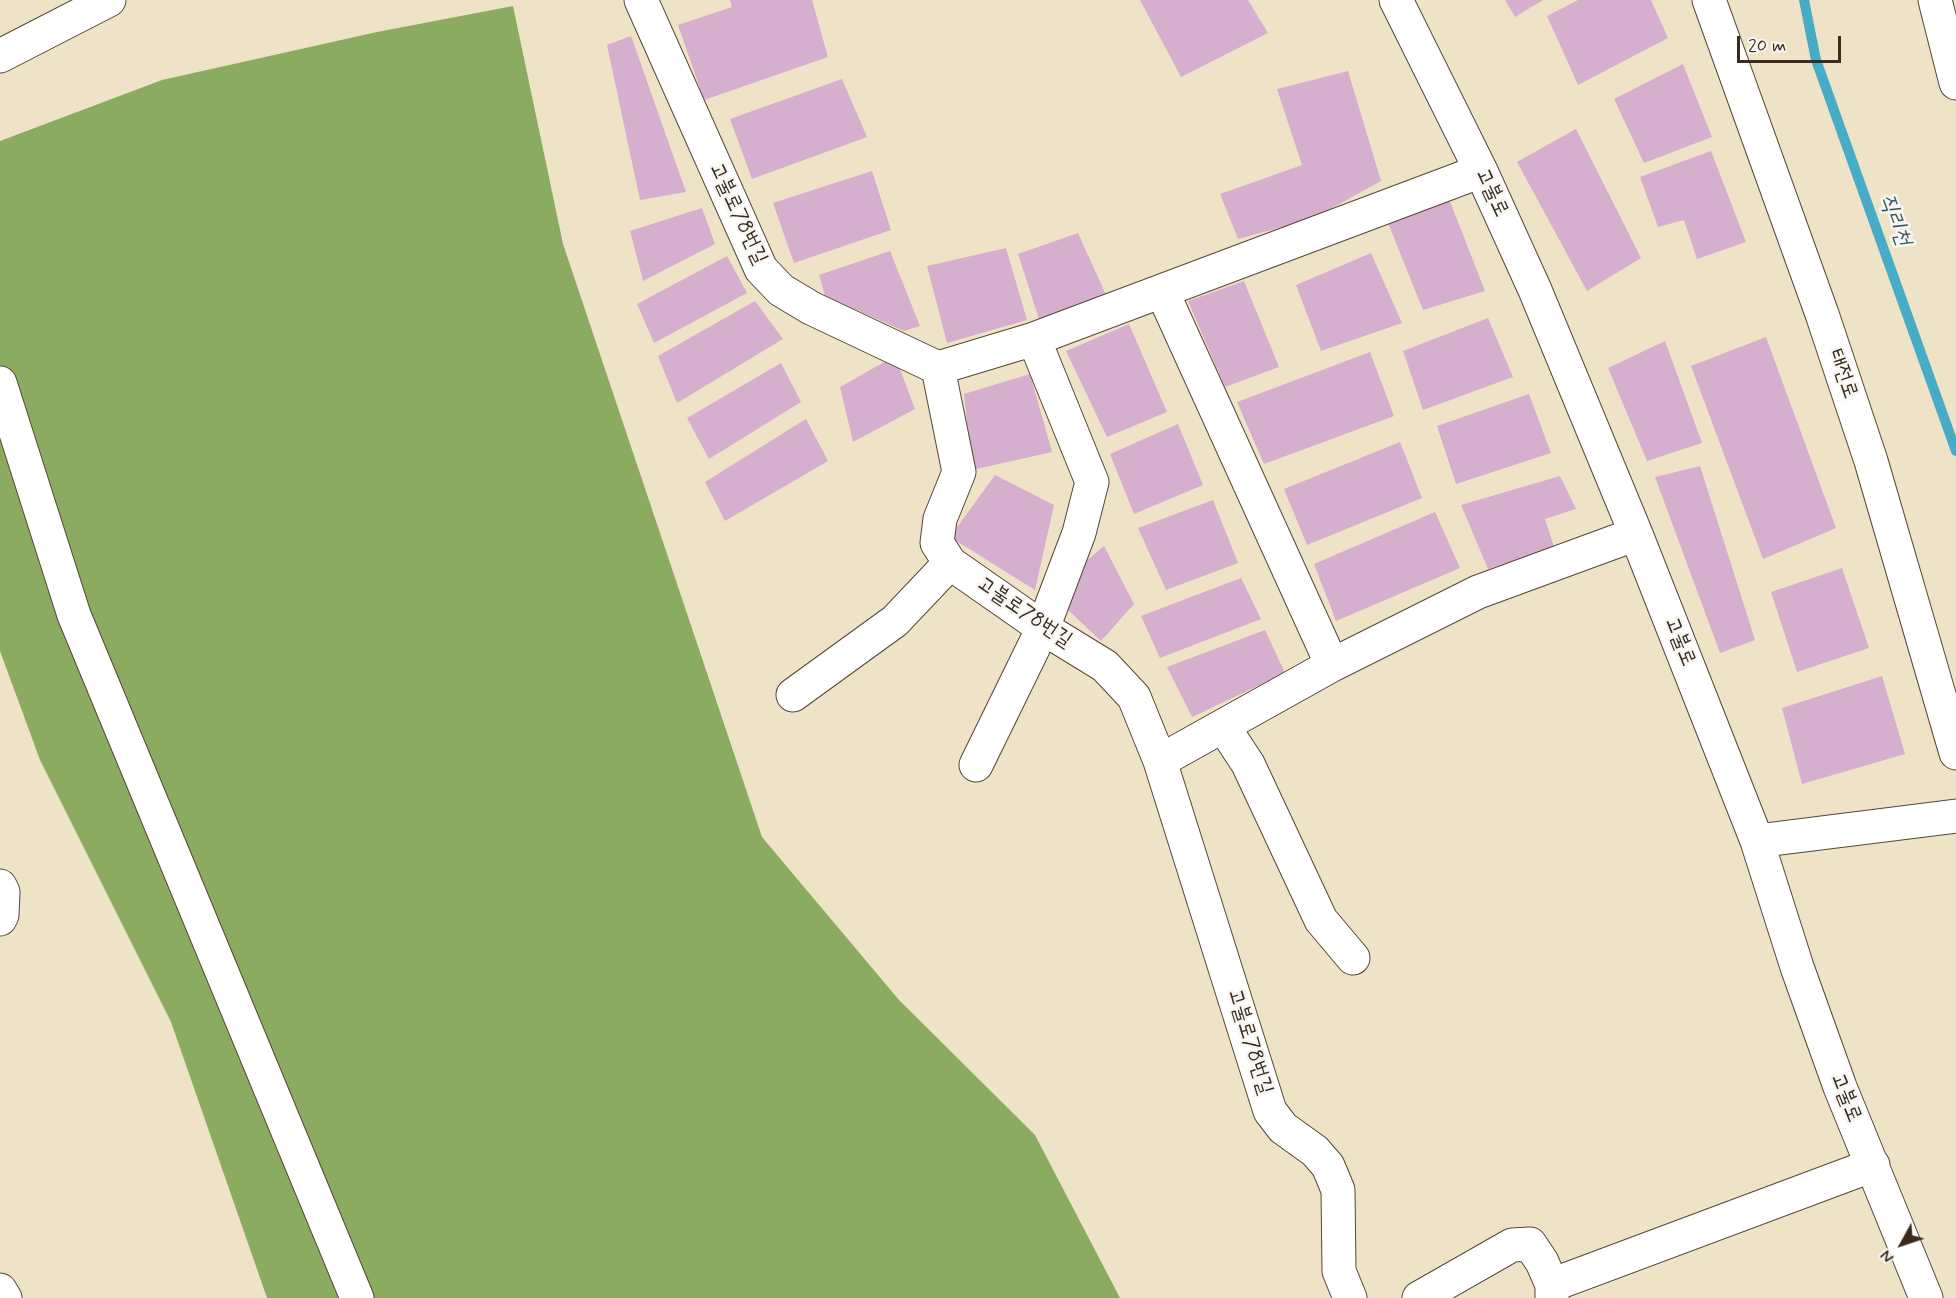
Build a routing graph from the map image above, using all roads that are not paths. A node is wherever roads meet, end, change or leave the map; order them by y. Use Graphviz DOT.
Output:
graph roads {
  1 [pos="109,0"];
  2 [pos="641,0"];
  3 [pos="1396,0"];
  4 [pos="1709,0"];
  5 [pos="1935,0"];
  6 [pos="0,56"];
  7 [pos="1956,83"];
  8 [pos="1481,171"];
  9 [pos="1162,291"];
  10 [pos="1034,339"];
  11 [pos="938,368"];
  12 [pos="0,383"];
  13 [pos="1636,534"];
  14 [pos="951,563"];
  15 [pos="1043,628"];
  16 [pos="1332,665"];
  17 [pos="794,695"];
  18 [pos="1223,726"];
  19 [pos="1956,753"];
  20 [pos="1160,761"];
  21 [pos="976,765"];
  22 [pos="1956,816"];
  23 [pos="1758,841"];
  24 [pos="0,886"];
  25 [pos="0,919"];
  26 [pos="1353,958"];
  27 [pos="1873,1165"];
  28 [pos="1552,1292"];
  29 [pos="357,1298"];
  30 [pos="1350,1298"];
  31 [pos="1419,1298"];
  32 [pos="1926,1298"];
  1 -- 6 [label="main road"];
  2 -- 11 [label="main road, 고불로78번길"];
  3 -- 8 [label="main road, 고불로"];
  4 -- 19 [label="main road, 태전로"];
  5 -- 7 [label="main road"];
  8 -- 9 [label="main road"];
  8 -- 13 [label="main road, 고불로"];
  9 -- 10 [label="main road"];
  9 -- 16 [label="main road"];
  10 -- 11 [label="main road"];
  10 -- 15 [label="main road"];
  11 -- 14 [label="main road, 고불로78번길"];
  12 -- 29 [label="main road"];
  13 -- 16 [label="main road"];
  13 -- 23 [label="main road, 고불로"];
  14 -- 15 [label="main road, 고불로78번길"];
  14 -- 17 [label="main road"];
  15 -- 20 [label="main road, 고불로78번길"];
  15 -- 21 [label="main road"];
  16 -- 18 [label="main road"];
  18 -- 20 [label="main road"];
  18 -- 26 [label="main road"];
  20 -- 30 [label="main road, 고불로78번길"];
  22 -- 23 [label="main road"];
  23 -- 27 [label="main road, 고불로"];
  24 -- 25 [label="main road"];
  27 -- 28 [label="main road"];
  27 -- 32 [label="main road, 고불로"];
  28 -- 31 [label="main road"];
}
